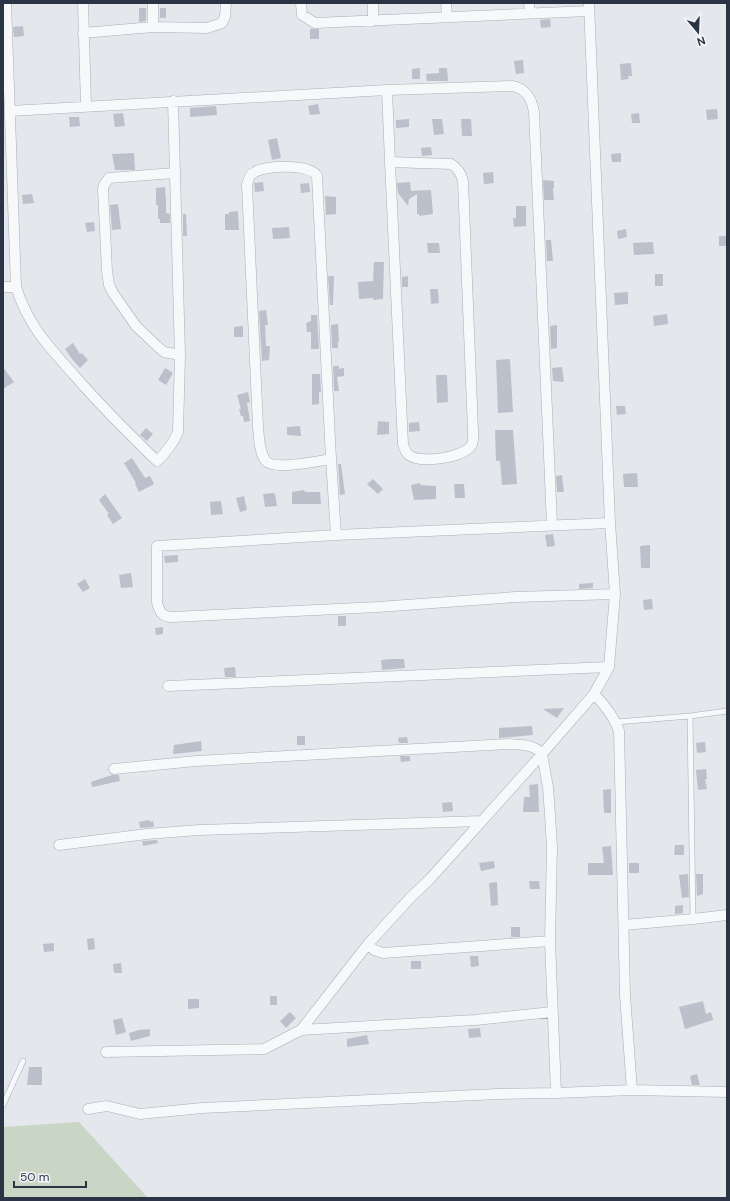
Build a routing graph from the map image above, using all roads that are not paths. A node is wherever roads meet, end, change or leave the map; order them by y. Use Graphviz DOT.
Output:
graph roads {
  1 [pos="6,3"];
  2 [pos="82,3"];
  3 [pos="153,3"];
  4 [pos="226,3"];
  5 [pos="301,3"];
  6 [pos="373,3"];
  7 [pos="446,3"];
  8 [pos="589,7"];
  9 [pos="530,8"];
  10 [pos="447,17"];
  11 [pos="373,21"];
  12 [pos="153,27"];
  13 [pos="83,33"];
  14 [pos="6,57"];
  15 [pos="387,90"];
  16 [pos="173,101"];
  17 [pos="86,106"];
  18 [pos="10,111"];
  19 [pos="390,162"];
  20 [pos="174,174"];
  21 [pos="8,229"];
  22 [pos="3,287"];
  23 [pos="16,287"];
  24 [pos="180,355"];
  25 [pos="331,459"];
  26 [pos="610,523"];
  27 [pos="552,525"];
  28 [pos="336,535"];
  29 [pos="615,594"];
  30 [pos="609,667"];
  31 [pos="168,686"];
  32 [pos="594,694"];
  33 [pos="727,710"];
  34 [pos="690,716"];
  35 [pos="616,722"];
  36 [pos="542,754"];
  37 [pos="114,769"];
  38 [pos="482,821"];
  39 [pos="60,844"];
  40 [pos="727,915"];
  41 [pos="693,920"];
  42 [pos="624,925"];
  43 [pos="550,941"];
  44 [pos="368,944"];
  45 [pos="552,1012"];
  46 [pos="301,1030"];
  47 [pos="106,1052"];
  48 [pos="23,1061"];
  49 [pos="632,1090"];
  50 [pos="727,1092"];
  51 [pos="556,1093"];
  52 [pos="3,1105"];
  53 [pos="88,1109"];
  1 -- 14 [label="street"];
  2 -- 13 [label="street"];
  3 -- 12 [label="street"];
  4 -- 12 [label="street"];
  5 -- 11 [label="street"];
  6 -- 11 [label="street"];
  7 -- 10 [label="street"];
  8 -- 9 [label="street"];
  8 -- 26 [label="street"];
  9 -- 10 [label="street"];
  10 -- 11 [label="street"];
  12 -- 13 [label="street"];
  13 -- 17 [label="street"];
  14 -- 18 [label="street"];
  15 -- 16 [label="street"];
  15 -- 19 [label="street"];
  15 -- 27 [label="street"];
  16 -- 17 [label="street"];
  16 -- 20 [label="street"];
  17 -- 18 [label="street"];
  18 -- 21 [label="street"];
  19 -- 19 [label="street"];
  20 -- 24 [label="street"];
  20 -- 24 [label="street"];
  21 -- 23 [label="street"];
  22 -- 23 [label="street"];
  23 -- 24 [label="street"];
  25 -- 25 [label="street"];
  25 -- 28 [label="street"];
  26 -- 27 [label="street"];
  26 -- 29 [label="street"];
  27 -- 28 [label="street"];
  28 -- 29 [label="street"];
  29 -- 30 [label="street"];
  30 -- 31 [label="street"];
  30 -- 32 [label="street"];
  32 -- 35 [label="street"];
  32 -- 36 [label="street"];
  33 -- 34 [label="lane"];
  34 -- 35 [label="lane"];
  34 -- 41 [label="lane"];
  35 -- 42 [label="street"];
  36 -- 37 [label="street"];
  36 -- 38 [label="street"];
  36 -- 43 [label="street"];
  38 -- 39 [label="street"];
  38 -- 44 [label="street"];
  40 -- 41 [label="street"];
  41 -- 42 [label="street"];
  42 -- 49 [label="street"];
  43 -- 44 [label="street"];
  43 -- 45 [label="street"];
  44 -- 46 [label="street"];
  45 -- 46 [label="street"];
  45 -- 51 [label="street"];
  46 -- 47 [label="street"];
  48 -- 52 [label="lane"];
  49 -- 50 [label="street"];
  49 -- 51 [label="street"];
  51 -- 53 [label="street"];
}
